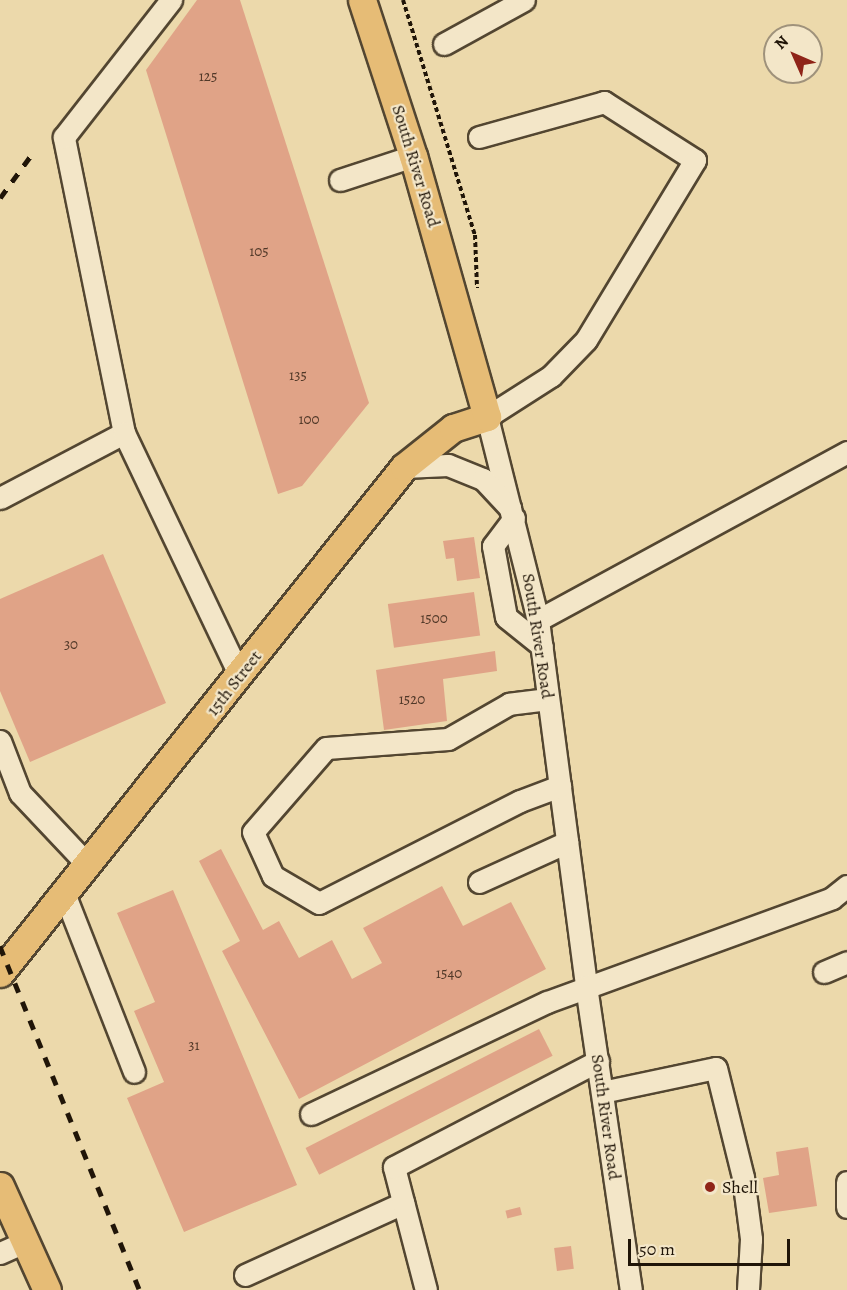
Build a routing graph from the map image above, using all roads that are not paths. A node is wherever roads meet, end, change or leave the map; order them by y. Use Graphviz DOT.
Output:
graph roads {
  1 [pos="171,0"];
  2 [pos="362,0"];
  3 [pos="524,0"];
  4 [pos="444,44"];
  5 [pos="479,137"];
  6 [pos="413,156"];
  7 [pos="340,180"];
  8 [pos="487,417"];
  9 [pos="124,433"];
  10 [pos="847,452"];
  11 [pos="404,467"];
  12 [pos="0,498"];
  13 [pos="513,514"];
  14 [pos="538,620"];
  15 [pos="542,646"];
  16 [pos="240,676"];
  17 [pos="549,699"];
  18 [pos="0,741"];
  19 [pos="560,786"];
  20 [pos="567,842"];
  21 [pos="87,864"];
  22 [pos="479,882"];
  23 [pos="847,886"];
  24 [pos="64,893"];
  25 [pos="847,962"];
  26 [pos="824,972"];
  27 [pos="0,973"];
  28 [pos="586,986"];
  29 [pos="598,1061"];
  30 [pos="134,1072"];
  31 [pos="602,1092"];
  32 [pos="311,1114"];
  33 [pos="847,1182"];
  34 [pos="0,1186"];
  35 [pos="403,1203"];
  36 [pos="847,1207"];
  37 [pos="26,1242"];
  38 [pos="0,1253"];
  39 [pos="244,1275"];
  40 [pos="47,1290"];
  41 [pos="426,1290"];
  42 [pos="631,1290"];
  43 [pos="748,1290"];
  1 -- 9 [label="street"];
  2 -- 6 [label="main road, South River Road"];
  3 -- 4 [label="street"];
  5 -- 8 [label="street"];
  6 -- 7 [label="street"];
  6 -- 8 [label="main road, South River Road"];
  8 -- 11 [label="main road, 15th Street"];
  8 -- 13 [label="street, South River Road"];
  9 -- 12 [label="street"];
  9 -- 16 [label="street"];
  10 -- 14 [label="street"];
  11 -- 13 [label="street"];
  11 -- 16 [label="main road, 15th Street"];
  13 -- 14 [label="street, South River Road"];
  13 -- 15 [label="street"];
  14 -- 15 [label="street, South River Road"];
  15 -- 17 [label="street, South River Road"];
  16 -- 21 [label="main road, 15th Street"];
  17 -- 19 [label="street, South River Road"];
  17 -- 19 [label="street"];
  18 -- 21 [label="street"];
  19 -- 20 [label="street, South River Road"];
  20 -- 22 [label="street"];
  20 -- 28 [label="street, South River Road"];
  21 -- 24 [label="main road, 15th Street"];
  23 -- 28 [label="street"];
  24 -- 27 [label="main road, 15th Street"];
  24 -- 30 [label="street"];
  25 -- 26 [label="street"];
  28 -- 29 [label="street, South River Road"];
  28 -- 32 [label="street"];
  29 -- 31 [label="street, South River Road"];
  29 -- 35 [label="street"];
  31 -- 42 [label="street, South River Road"];
  31 -- 43 [label="street"];
  33 -- 36 [label="street"];
  34 -- 37 [label="main road"];
  35 -- 39 [label="street"];
  35 -- 41 [label="street"];
  37 -- 38 [label="street"];
  37 -- 40 [label="main road"];
}
